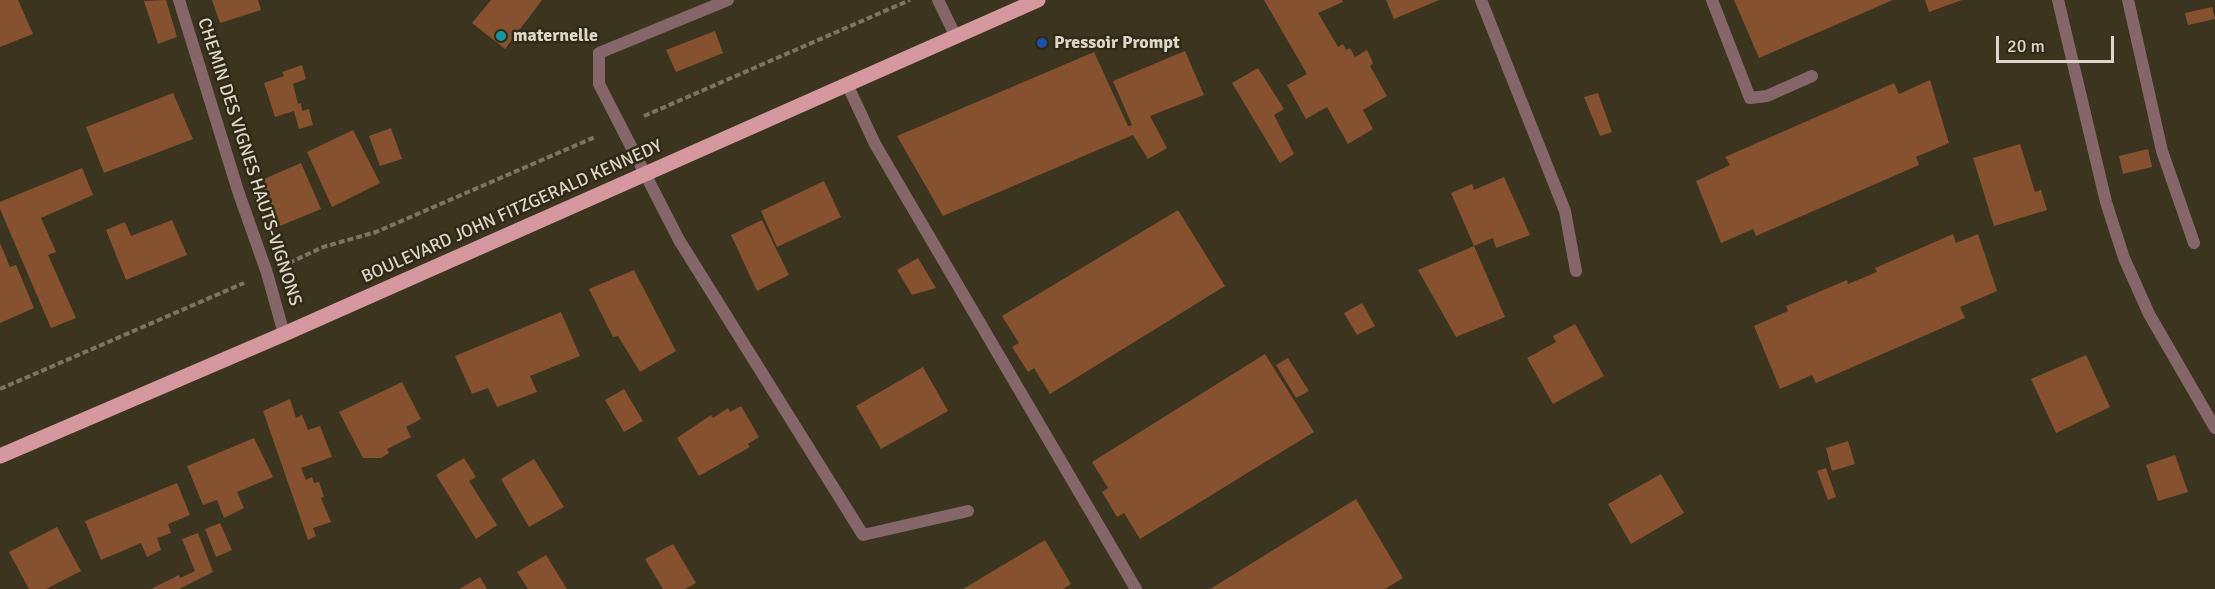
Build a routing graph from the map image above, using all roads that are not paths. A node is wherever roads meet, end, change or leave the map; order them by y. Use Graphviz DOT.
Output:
graph roads {
  1 [pos="179,0"];
  2 [pos="728,0"];
  3 [pos="939,0"];
  4 [pos="1038,0"];
  5 [pos="1481,0"];
  6 [pos="1712,0"];
  7 [pos="2058,0"];
  8 [pos="2128,0"];
  9 [pos="956,37"];
  10 [pos="1812,76"];
  11 [pos="847,84"];
  12 [pos="644,176"];
  13 [pos="2194,243"];
  14 [pos="1576,271"];
  15 [pos="284,334"];
  16 [pos="2215,428"];
  17 [pos="0,456"];
  18 [pos="968,511"];
  19 [pos="1136,589"];
  1 -- 15 [label="street, CHEMIN DES VIGNES HAUTS-VIGNONS"];
  2 -- 12 [label="street"];
  3 -- 9 [label="street"];
  4 -- 9 [label="main road, BOULEVARD JOHN FITZGERALD KENNEDY"];
  5 -- 14 [label="street"];
  6 -- 10 [label="street"];
  7 -- 16 [label="street"];
  8 -- 13 [label="street"];
  9 -- 11 [label="main road, BOULEVARD JOHN FITZGERALD KENNEDY"];
  11 -- 12 [label="main road, BOULEVARD JOHN FITZGERALD KENNEDY"];
  11 -- 19 [label="street"];
  12 -- 15 [label="main road, BOULEVARD JOHN FITZGERALD KENNEDY"];
  12 -- 18 [label="street"];
  15 -- 17 [label="main road, BOULEVARD JOHN FITZGERALD KENNEDY"];
}
